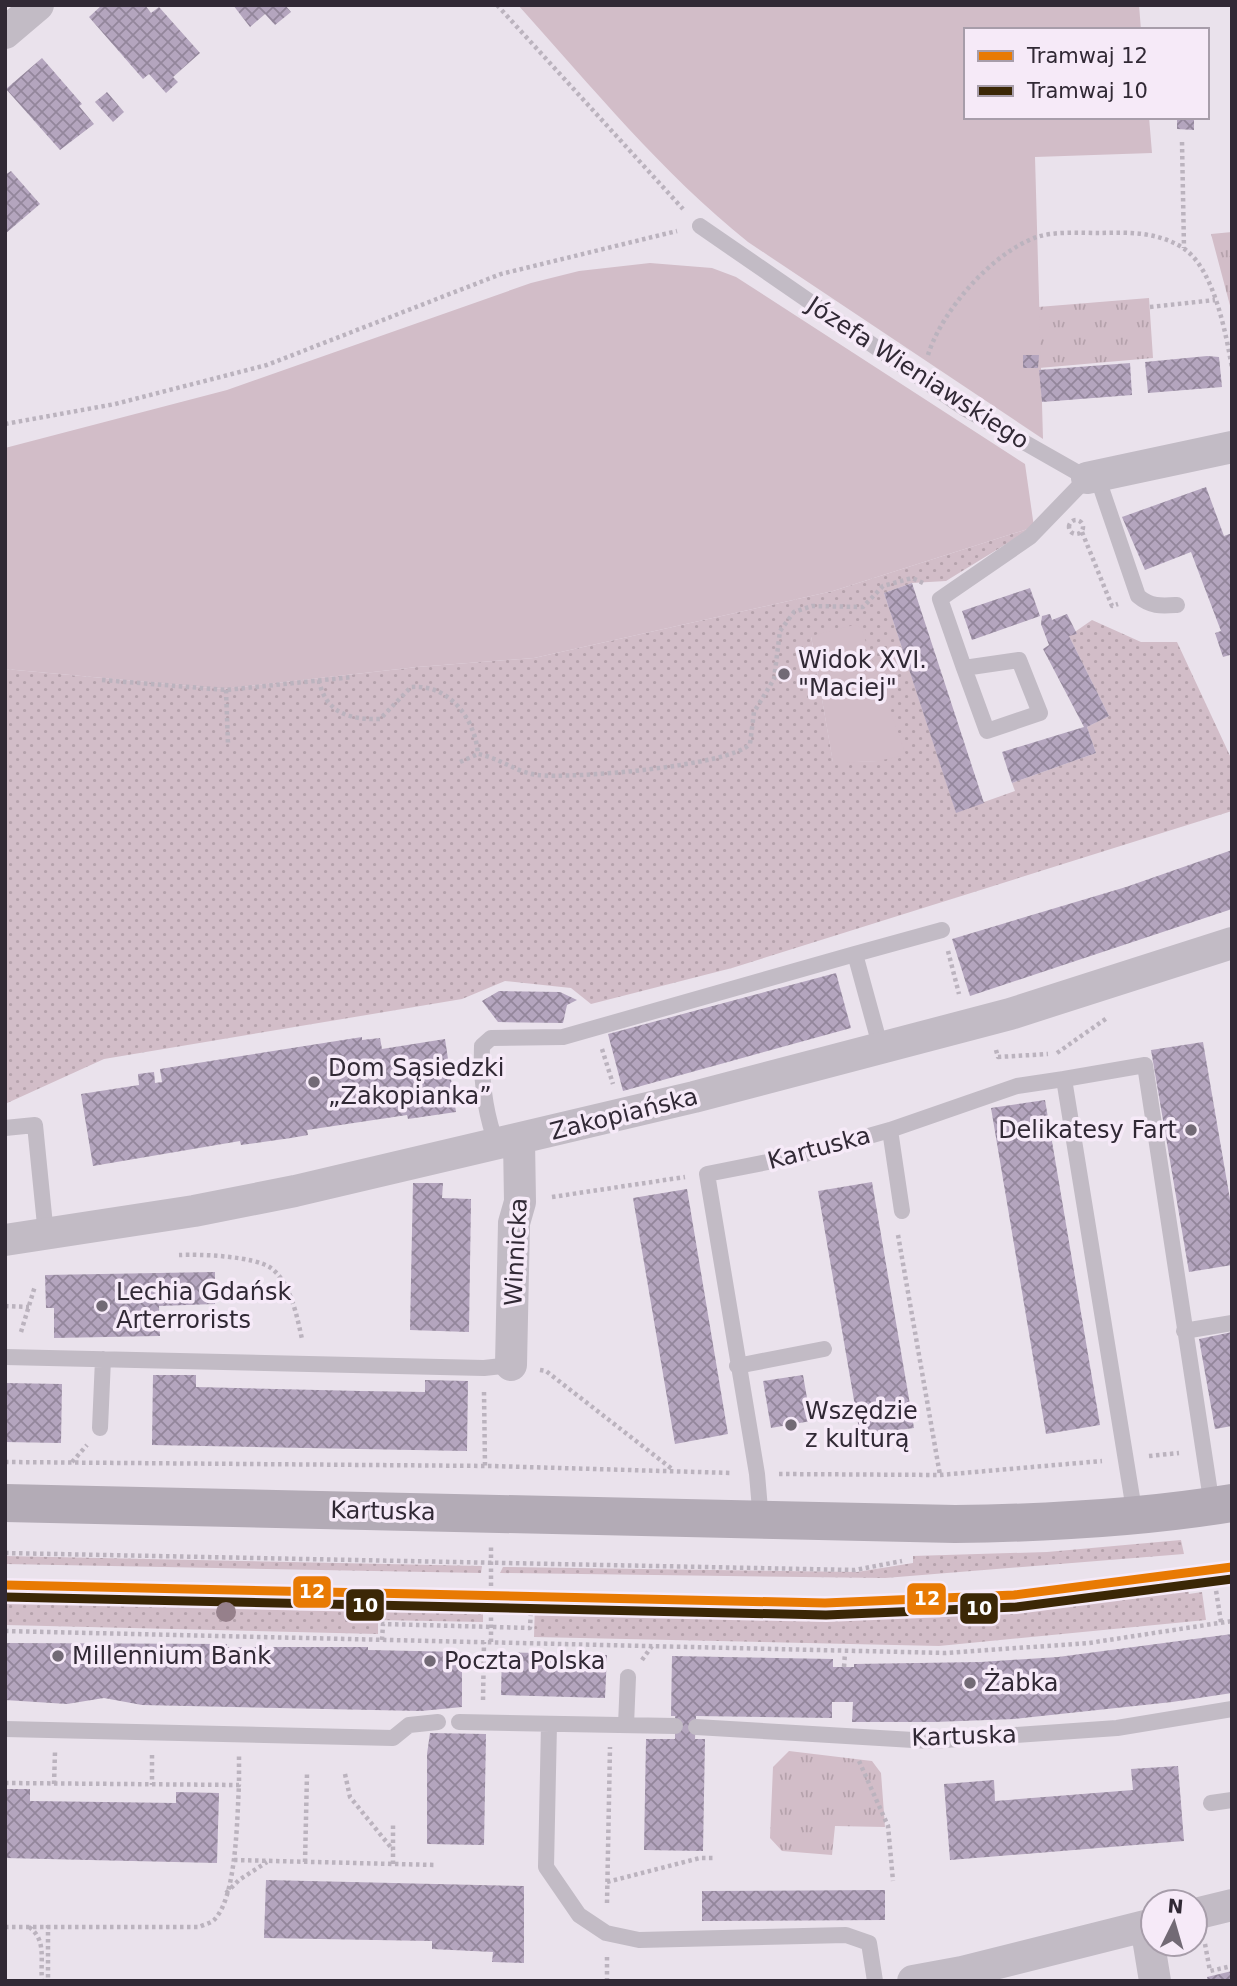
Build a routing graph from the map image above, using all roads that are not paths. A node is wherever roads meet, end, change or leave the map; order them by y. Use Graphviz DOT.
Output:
graph roads {
  1 [pos="38,5"];
  2 [pos="5,33"];
  3 [pos="699,226"];
  4 [pos="1232,447"];
  5 [pos="1092,477"];
  6 [pos="1177,606"];
  7 [pos="964,668"];
  8 [pos="942,930"];
  9 [pos="1232,943"];
  10 [pos="855,954"];
  11 [pos="881,1049"];
  12 [pos="1064,1079"];
  13 [pos="5,1128"];
  14 [pos="890,1130"];
  15 [pos="508,1142"];
  16 [pos="902,1211"];
  17 [pos="46,1235"];
  18 [pos="5,1240"];
  19 [pos="1232,1323"];
  20 [pos="1184,1331"];
  21 [pos="824,1349"];
  22 [pos="5,1357"];
  23 [pos="103,1359"];
  24 [pos="511,1365"];
  25 [pos="737,1366"];
  26 [pos="100,1428"];
  27 [pos="5,1503"];
  28 [pos="1222,1505"];
  29 [pos="1135,1516"];
  30 [pos="761,1521"];
  31 [pos="628,1677"];
  32 [pos="1232,1709"];
  33 [pos="438,1722"];
  34 [pos="459,1722"];
  35 [pos="549,1724"];
  36 [pos="626,1725"];
  37 [pos="675,1726"];
  38 [pos="696,1727"];
  39 [pos="5,1730"];
  40 [pos="1232,1800"];
  41 [pos="1211,1803"];
  42 [pos="1232,1905"];
  43 [pos="1209,1911"];
  44 [pos="1139,1928"];
  45 [pos="1153,1958"];
  46 [pos="963,1976"];
  47 [pos="875,1981"];
  48 [pos="913,1981"];
  49 [pos="1155,1981"];
  1 -- 2 [label="street"];
  3 -- 5 [label="lane, Józefa Wieniawskiego"];
  4 -- 5 [label="street"];
  5 -- 6 [label="lane"];
  5 -- 7 [label="lane"];
  7 -- 7 [label="lane"];
  8 -- 10 [label="lane"];
  9 -- 11 [label="street, Zakopiańska"];
  10 -- 11 [label="lane"];
  10 -- 15 [label="lane"];
  11 -- 15 [label="street, Zakopiańska"];
  12 -- 14 [label="lane, Kartuska"];
  12 -- 20 [label="lane, Kartuska"];
  12 -- 29 [label="lane"];
  13 -- 17 [label="lane"];
  14 -- 16 [label="lane"];
  14 -- 25 [label="lane, Kartuska"];
  15 -- 17 [label="street, Zakopiańska"];
  15 -- 24 [label="street, Winnicka"];
  17 -- 18 [label="street, Zakopiańska"];
  19 -- 20 [label="lane"];
  20 -- 28 [label="lane, Kartuska"];
  21 -- 25 [label="lane"];
  22 -- 23 [label="lane"];
  23 -- 24 [label="lane"];
  23 -- 26 [label="lane"];
  25 -- 30 [label="lane"];
  27 -- 30 [label="main road, Kartuska"];
  28 -- 29 [label="main road, Kartuska"];
  29 -- 30 [label="main road, Kartuska"];
  31 -- 36 [label="lane"];
  32 -- 38 [label="lane, Kartuska"];
  33 -- 39 [label="lane"];
  34 -- 35 [label="lane"];
  35 -- 36 [label="lane"];
  35 -- 47 [label="lane"];
  36 -- 37 [label="lane"];
  40 -- 41 [label="lane"];
  42 -- 43 [label="street"];
  44 -- 46 [label="street"];
  45 -- 49 [label="street"];
  46 -- 48 [label="street"];
}
